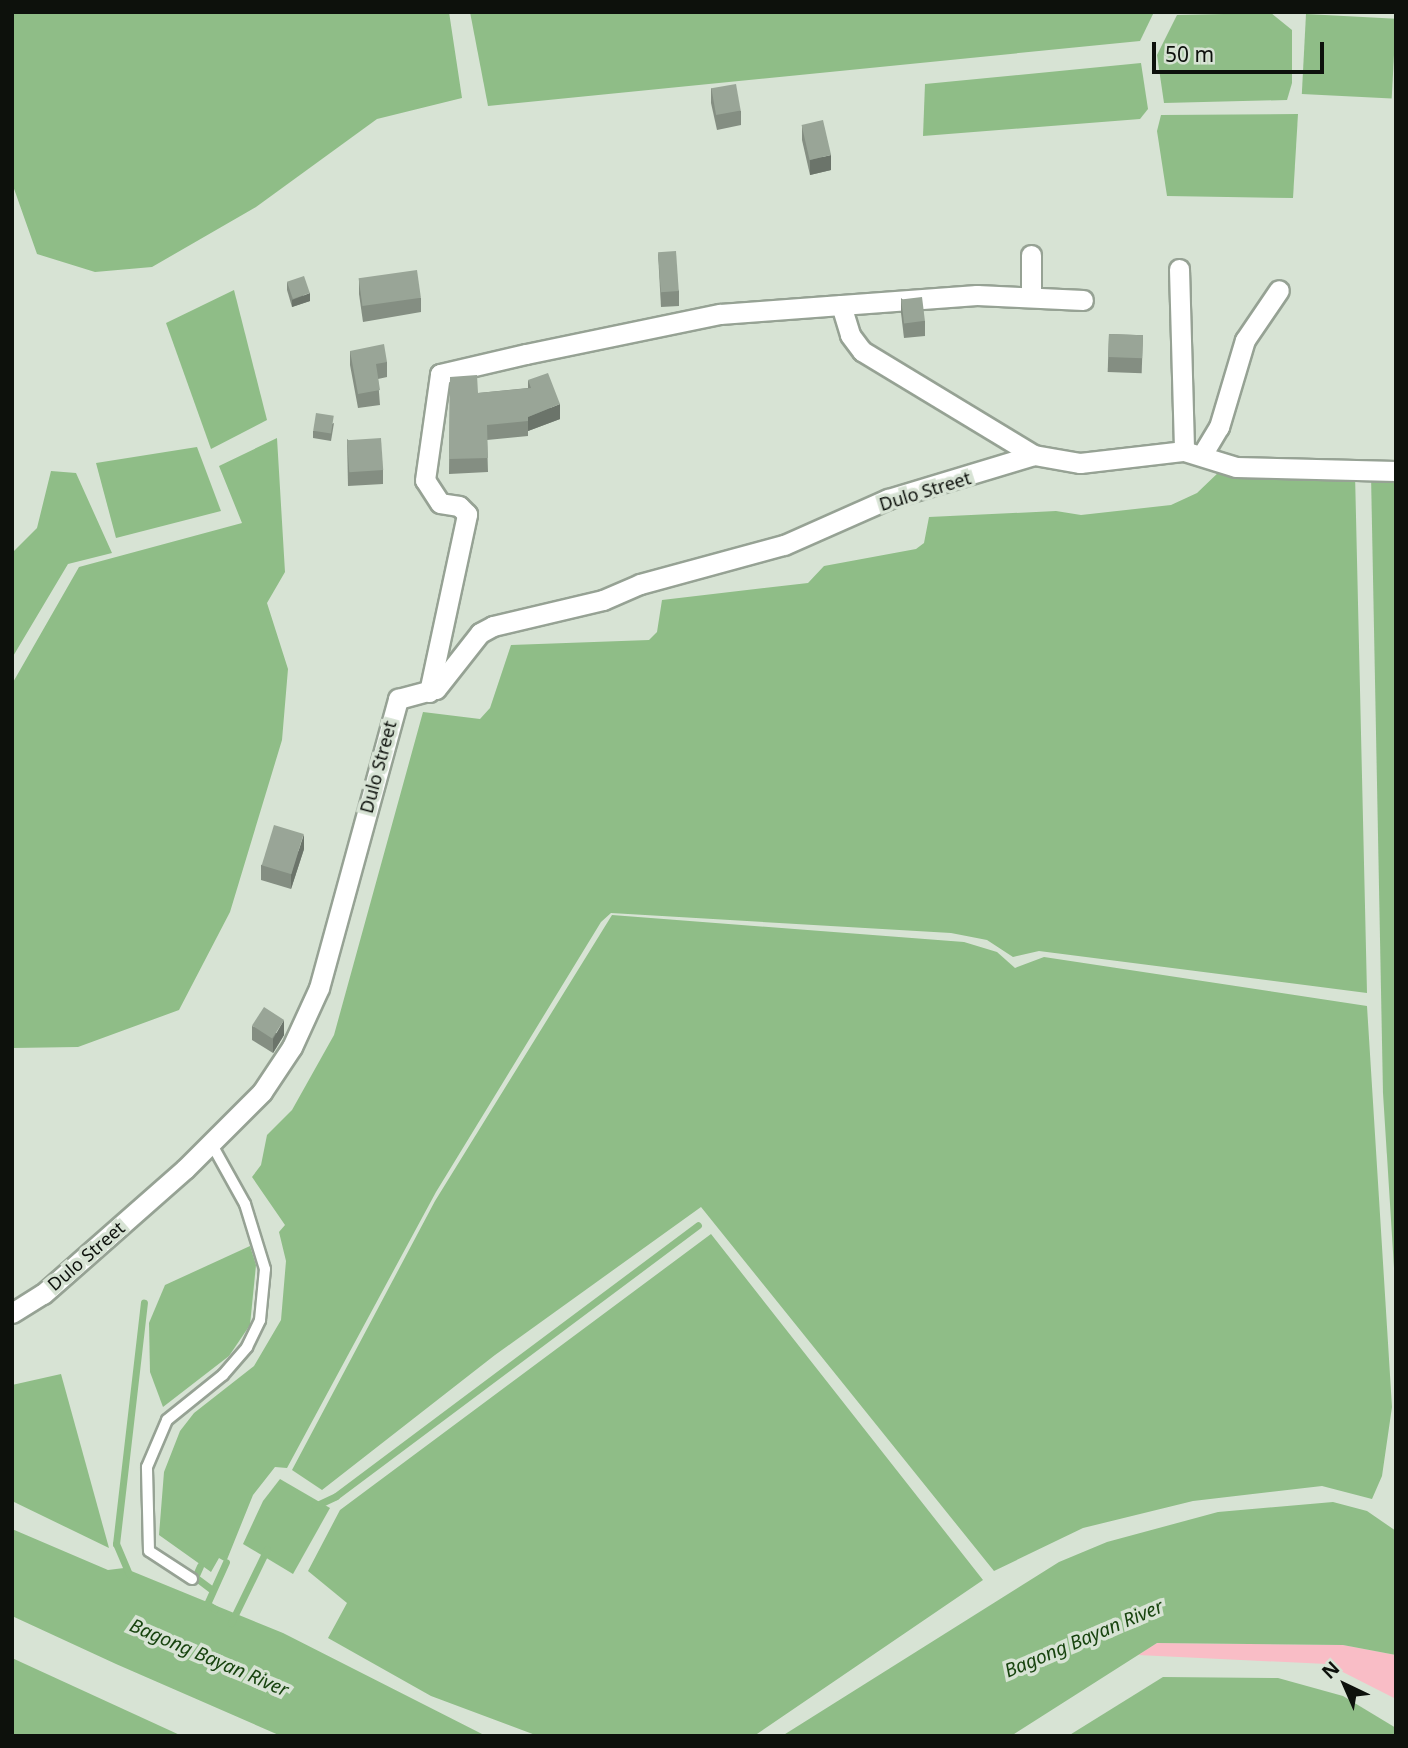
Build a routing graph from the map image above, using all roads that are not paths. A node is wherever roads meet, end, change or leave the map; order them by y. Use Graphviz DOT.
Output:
graph roads {
  1 [pos="1031,255"];
  2 [pos="1179,269"];
  3 [pos="1279,290"];
  4 [pos="1031,297"];
  5 [pos="1083,300"];
  6 [pos="841,305"];
  7 [pos="1193,453"];
  8 [pos="1034,455"];
  9 [pos="1396,471"];
  10 [pos="428,693"];
  11 [pos="211,1143"];
  12 [pos="12,1313"];
  13 [pos="192,1579"];
  1 -- 4 [label="street"];
  2 -- 7 [label="street"];
  3 -- 7 [label="street"];
  4 -- 5 [label="street"];
  4 -- 6 [label="street"];
  6 -- 8 [label="street"];
  6 -- 10 [label="street"];
  7 -- 8 [label="street"];
  7 -- 9 [label="street"];
  8 -- 10 [label="street, Dulo Street"];
  10 -- 11 [label="street, Dulo Street"];
  11 -- 12 [label="street, Dulo Street"];
  11 -- 13 [label="lane"];
}
